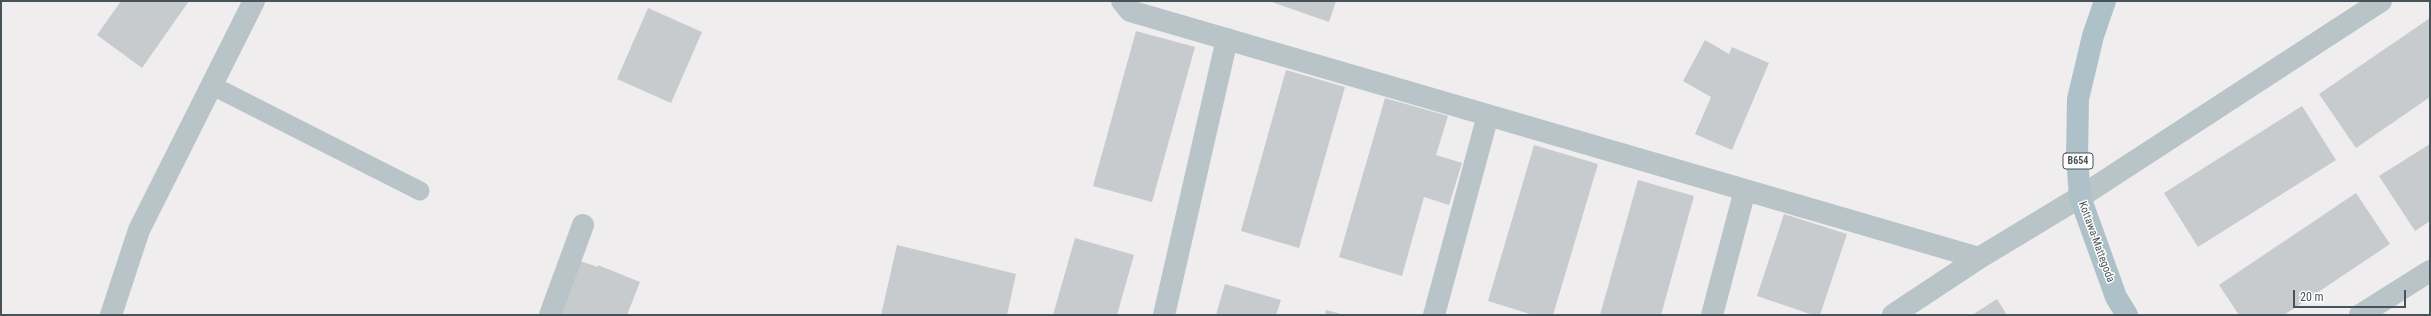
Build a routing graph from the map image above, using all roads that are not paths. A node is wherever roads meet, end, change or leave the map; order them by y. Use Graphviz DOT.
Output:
graph roads {
  1 [pos="254,1"];
  2 [pos="1122,1"];
  3 [pos="2105,1"];
  4 [pos="2381,1"];
  5 [pos="1227,39"];
  6 [pos="211,85"];
  7 [pos="1488,115"];
  8 [pos="1745,190"];
  9 [pos="420,191"];
  10 [pos="2080,197"];
  11 [pos="583,225"];
  12 [pos="1979,258"];
  13 [pos="2430,271"];
  14 [pos="111,315"];
  15 [pos="550,315"];
  16 [pos="1164,315"];
  17 [pos="1434,315"];
  18 [pos="1712,315"];
  19 [pos="1893,315"];
  20 [pos="2127,315"];
  21 [pos="2360,315"];
  1 -- 6 [label="street"];
  2 -- 5 [label="street"];
  3 -- 10 [label="main road, Kottawa-Mattegoda / B654"];
  4 -- 10 [label="street"];
  5 -- 7 [label="street"];
  5 -- 16 [label="street"];
  6 -- 9 [label="lane"];
  6 -- 14 [label="street"];
  7 -- 8 [label="street"];
  7 -- 17 [label="street"];
  8 -- 12 [label="street"];
  8 -- 18 [label="street"];
  10 -- 12 [label="street"];
  10 -- 20 [label="main road, Kottawa-Mattegoda / B654"];
  11 -- 15 [label="street"];
  12 -- 19 [label="street"];
  13 -- 21 [label="street"];
}
